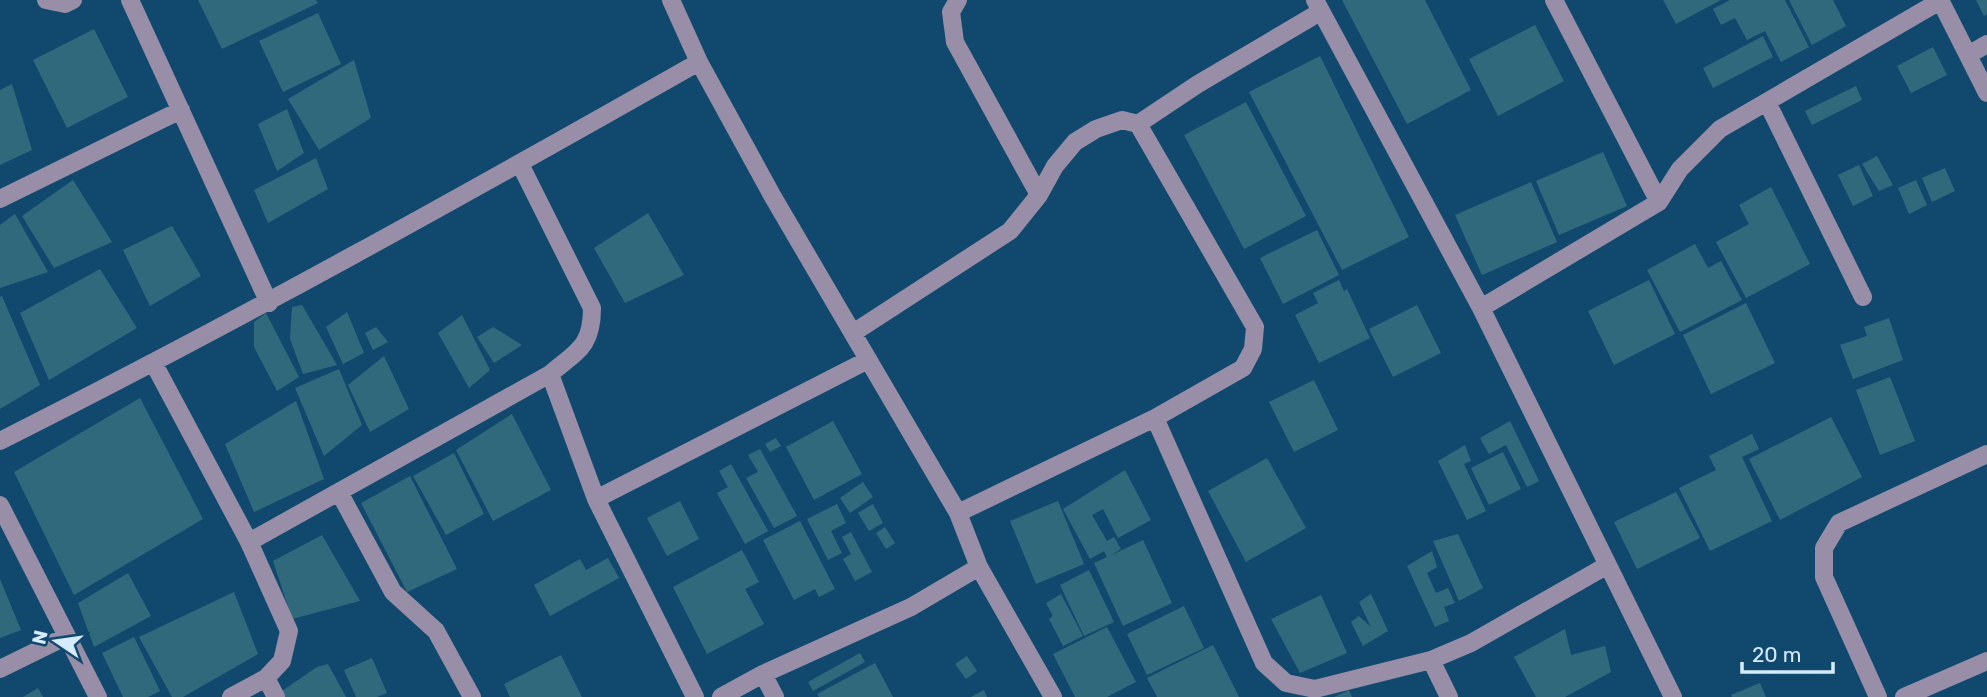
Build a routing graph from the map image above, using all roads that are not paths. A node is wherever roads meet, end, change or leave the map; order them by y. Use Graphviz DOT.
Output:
graph roads {
  1 [pos="46,0"];
  2 [pos="73,0"];
  3 [pos="130,0"];
  4 [pos="671,0"];
  5 [pos="958,0"];
  6 [pos="1553,0"];
  7 [pos="1940,0"];
  8 [pos="1317,6"];
  9 [pos="1987,44"];
  10 [pos="1968,55"];
  11 [pos="699,62"];
  12 [pos="1987,93"];
  13 [pos="1768,104"];
  14 [pos="181,110"];
  15 [pos="1138,124"];
  16 [pos="520,164"];
  17 [pos="1039,195"];
  18 [pos="0,199"];
  19 [pos="1659,202"];
  20 [pos="1863,298"];
  21 [pos="269,303"];
  22 [pos="1481,308"];
  23 [pos="853,333"];
  24 [pos="866,360"];
  25 [pos="154,364"];
  26 [pos="550,374"];
  27 [pos="1155,418"];
  28 [pos="0,441"];
  29 [pos="1987,454"];
  30 [pos="340,492"];
  31 [pos="596,499"];
  32 [pos="0,505"];
  33 [pos="957,513"];
  34 [pos="249,542"];
  35 [pos="1606,566"];
  36 [pos="979,567"];
  37 [pos="65,637"];
  38 [pos="1431,660"];
  39 [pos="1987,661"];
  40 [pos="0,669"];
  41 [pos="763,674"];
  42 [pos="266,678"];
  43 [pos="98,697"];
  44 [pos="231,697"];
  45 [pos="276,697"];
  46 [pos="472,697"];
  47 [pos="695,697"];
  48 [pos="721,697"];
  49 [pos="775,697"];
  50 [pos="1053,697"];
  51 [pos="1448,697"];
  52 [pos="1673,697"];
  53 [pos="1878,697"];
  54 [pos="1904,697"];
  1 -- 2 [label="street"];
  3 -- 14 [label="street"];
  4 -- 11 [label="street"];
  5 -- 17 [label="street"];
  6 -- 19 [label="street"];
  7 -- 10 [label="street"];
  7 -- 13 [label="street"];
  8 -- 15 [label="street"];
  8 -- 22 [label="street"];
  9 -- 10 [label="street"];
  10 -- 12 [label="street"];
  11 -- 16 [label="street"];
  11 -- 23 [label="street"];
  13 -- 19 [label="street"];
  13 -- 20 [label="street"];
  14 -- 18 [label="street"];
  14 -- 21 [label="street"];
  15 -- 17 [label="street"];
  15 -- 27 [label="street"];
  16 -- 21 [label="street"];
  16 -- 26 [label="street"];
  17 -- 23 [label="street"];
  19 -- 22 [label="street"];
  21 -- 25 [label="street"];
  22 -- 35 [label="street"];
  23 -- 24 [label="street"];
  24 -- 31 [label="street"];
  24 -- 33 [label="street"];
  25 -- 28 [label="street"];
  25 -- 34 [label="street"];
  26 -- 30 [label="street"];
  26 -- 31 [label="street"];
  27 -- 33 [label="street"];
  27 -- 38 [label="street"];
  29 -- 53 [label="street"];
  30 -- 34 [label="street"];
  30 -- 46 [label="street"];
  31 -- 47 [label="street"];
  32 -- 37 [label="street"];
  33 -- 36 [label="street"];
  34 -- 42 [label="street"];
  35 -- 38 [label="street"];
  35 -- 52 [label="street"];
  36 -- 41 [label="street"];
  36 -- 50 [label="street"];
  37 -- 40 [label="street"];
  37 -- 43 [label="street"];
  38 -- 51 [label="street"];
  39 -- 54 [label="street"];
  41 -- 48 [label="street"];
  41 -- 49 [label="street"];
  42 -- 44 [label="street"];
  42 -- 45 [label="street"];
}
